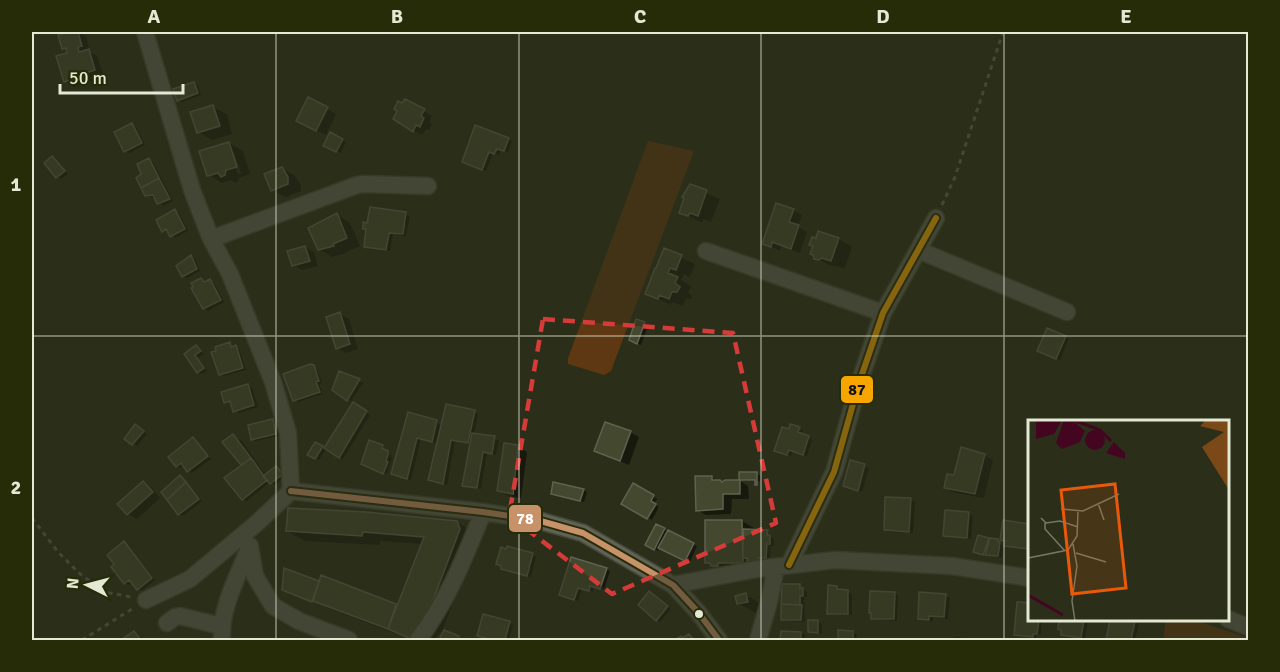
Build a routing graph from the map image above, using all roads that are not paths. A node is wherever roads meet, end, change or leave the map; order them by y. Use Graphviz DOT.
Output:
graph roads {
  1 [pos="145,32"];
  2 [pos="428,186"];
  3 [pos="936,218"];
  4 [pos="211,238"];
  5 [pos="918,250"];
  6 [pos="706,251"];
  7 [pos="1067,312"];
  8 [pos="883,313"];
  9 [pos="291,491"];
  10 [pos="483,512"];
  11 [pos="257,523"];
  12 [pos="250,546"];
  13 [pos="782,566"];
  14 [pos="1028,578"];
  15 [pos="673,585"];
  16 [pos="146,600"];
  17 [pos="1229,620"];
  18 [pos="167,623"];
  19 [pos="1248,627"];
  20 [pos="221,633"];
  21 [pos="349,640"];
  22 [pos="418,640"];
  23 [pos="719,640"];
  24 [pos="758,640"];
  1 -- 4 [label="street"];
  2 -- 4 [label="street"];
  3 -- 5 [label="street"];
  4 -- 9 [label="street"];
  5 -- 7 [label="street"];
  5 -- 8 [label="street"];
  6 -- 8 [label="street"];
  8 -- 13 [label="street"];
  9 -- 10 [label="street"];
  9 -- 11 [label="street"];
  10 -- 15 [label="street"];
  10 -- 22 [label="street"];
  11 -- 12 [label="street"];
  11 -- 16 [label="street"];
  12 -- 20 [label="street"];
  12 -- 21 [label="street"];
  13 -- 14 [label="street"];
  13 -- 15 [label="street"];
  13 -- 24 [label="street"];
  15 -- 23 [label="street"];
  17 -- 19 [label="street"];
  18 -- 20 [label="street"];
}
